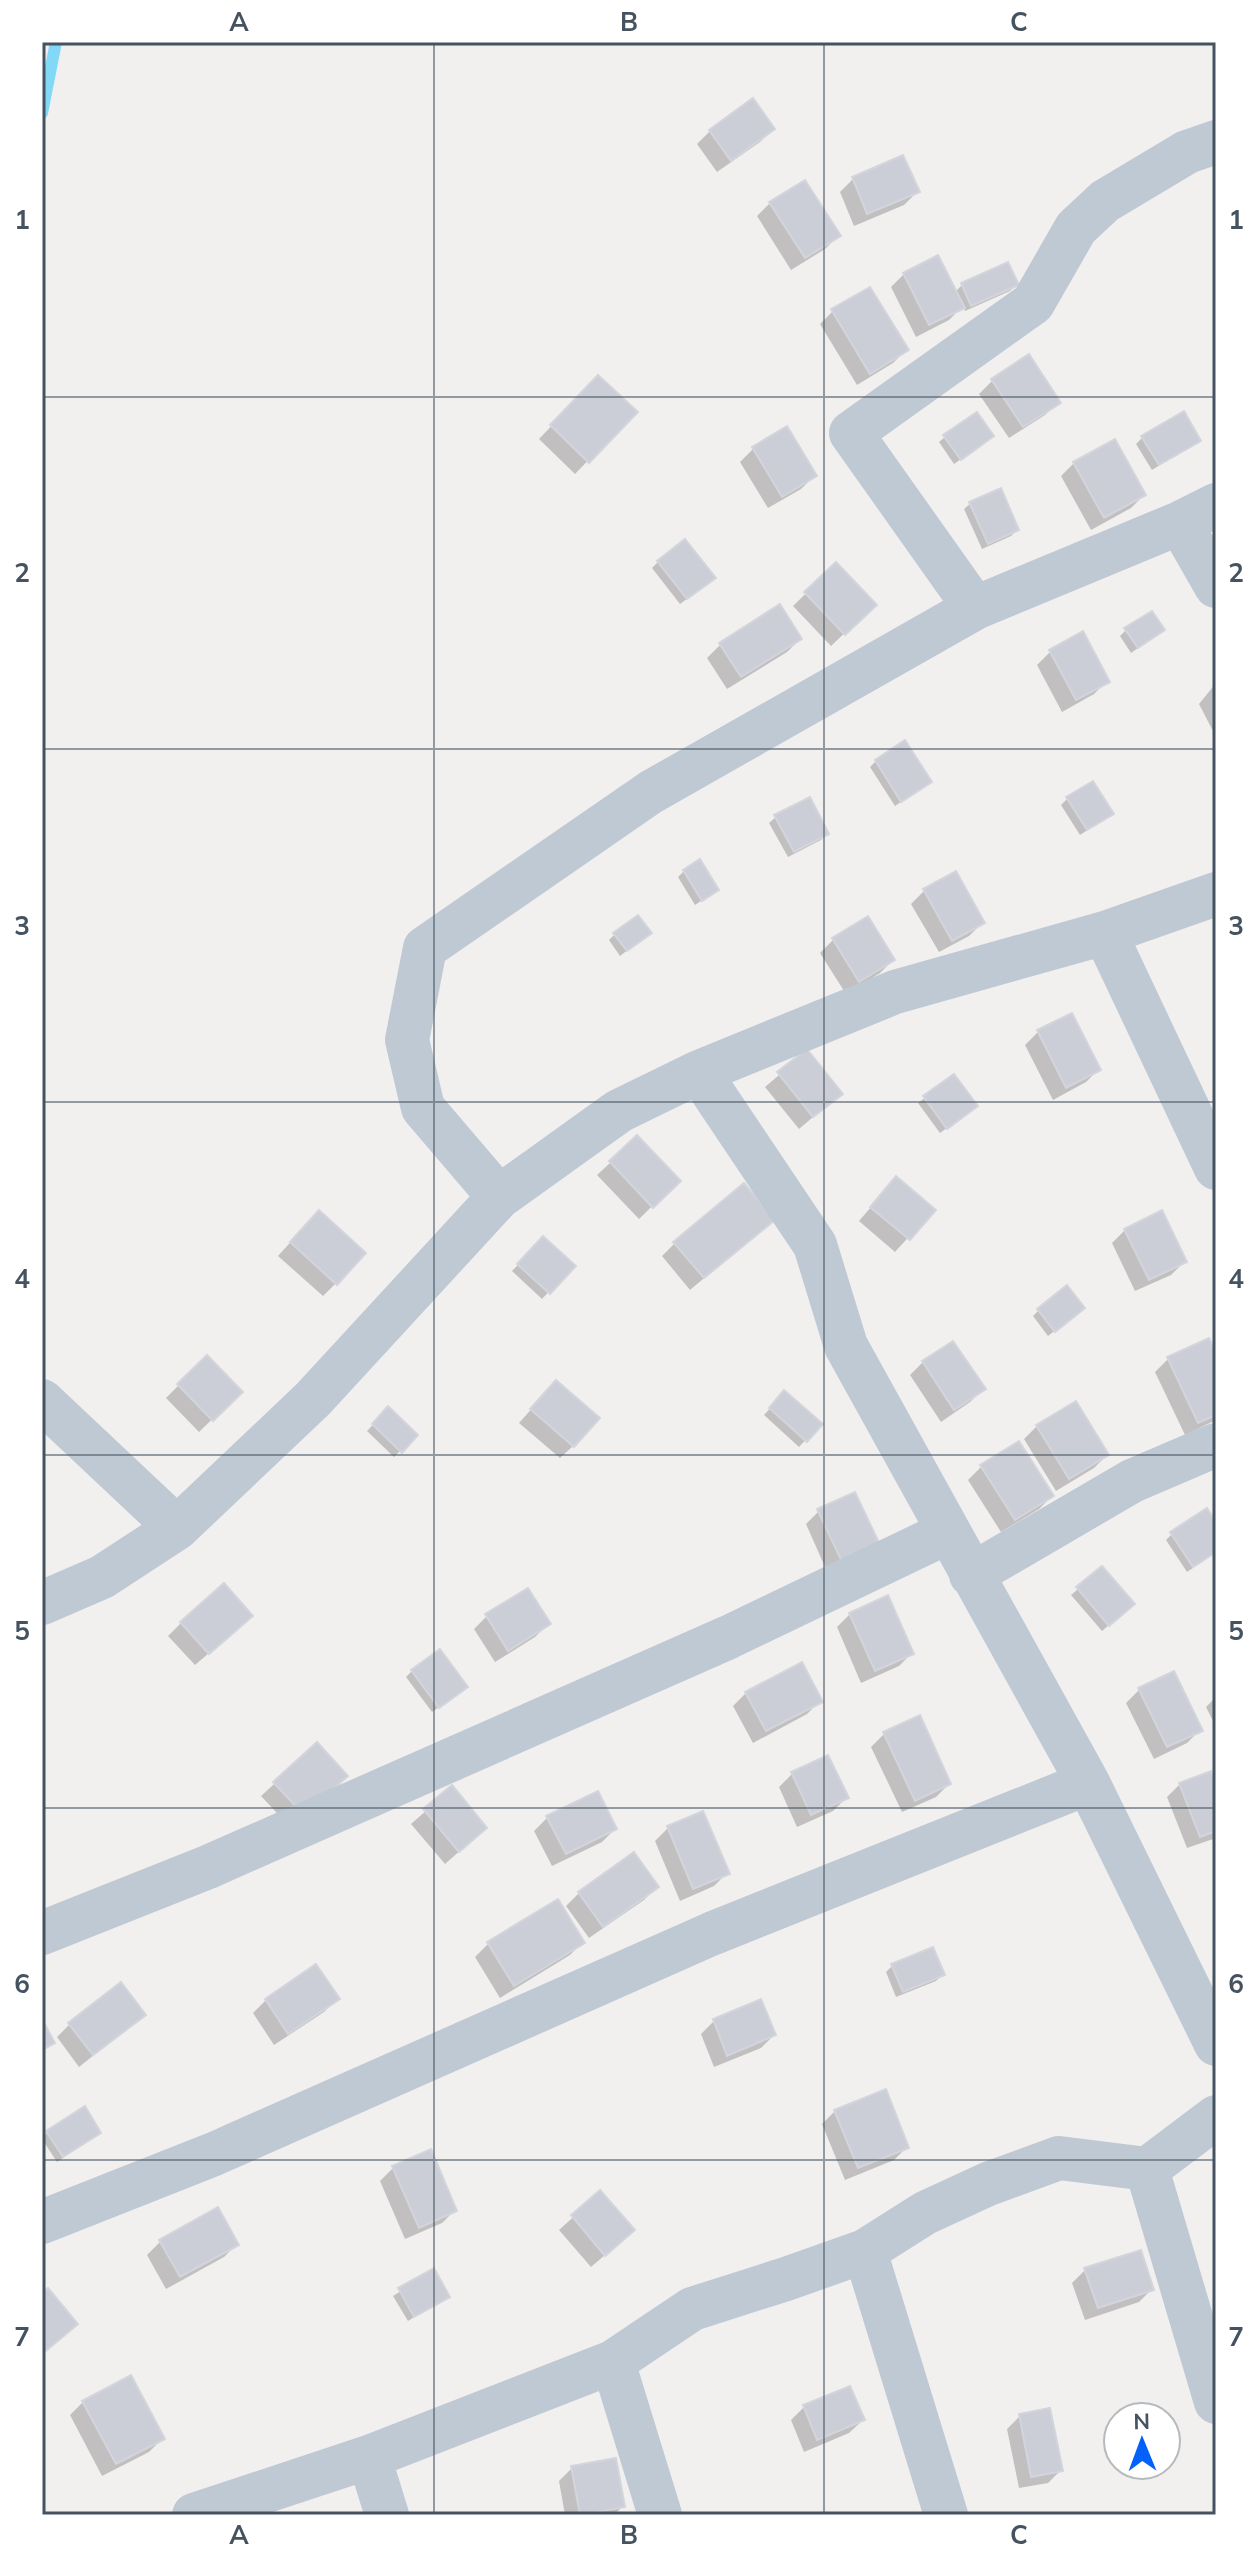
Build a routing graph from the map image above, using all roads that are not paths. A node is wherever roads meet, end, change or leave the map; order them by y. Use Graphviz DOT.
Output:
graph roads {
  1 [pos="1216,142"];
  2 [pos="1198,514"];
  3 [pos="1216,586"];
  4 [pos="975,608"];
  5 [pos="1216,894"];
  6 [pos="1105,933"];
  7 [pos="699,1072"];
  8 [pos="1216,1168"];
  9 [pos="499,1197"];
  10 [pos="42,1401"];
  11 [pos="1216,1445"];
  12 [pos="177,1528"];
  13 [pos="948,1532"];
  14 [pos="971,1575"];
  15 [pos="42,1603"];
  16 [pos="1088,1783"];
  17 [pos="42,1933"];
  18 [pos="1216,2044"];
  19 [pos="1216,2117"];
  20 [pos="1147,2169"];
  21 [pos="42,2222"];
  22 [pos="865,2251"];
  23 [pos="613,2362"];
  24 [pos="1216,2402"];
  25 [pos="369,2457"];
  26 [pos="194,2515"];
  27 [pos="387,2515"];
  28 [pos="660,2515"];
  29 [pos="946,2515"];
  1 -- 4 [label="street"];
  2 -- 3 [label="street"];
  2 -- 4 [label="street"];
  4 -- 9 [label="street"];
  5 -- 6 [label="street"];
  6 -- 7 [label="street"];
  6 -- 8 [label="street"];
  7 -- 9 [label="street"];
  7 -- 13 [label="street"];
  9 -- 12 [label="street"];
  10 -- 12 [label="street"];
  11 -- 14 [label="street"];
  12 -- 15 [label="street"];
  13 -- 14 [label="street"];
  13 -- 17 [label="street"];
  14 -- 16 [label="street"];
  16 -- 18 [label="street"];
  16 -- 21 [label="street"];
  19 -- 20 [label="street"];
  20 -- 22 [label="street"];
  20 -- 24 [label="street"];
  22 -- 23 [label="street"];
  22 -- 29 [label="street"];
  23 -- 25 [label="street"];
  23 -- 28 [label="street"];
  25 -- 26 [label="street"];
  25 -- 27 [label="street"];
}
